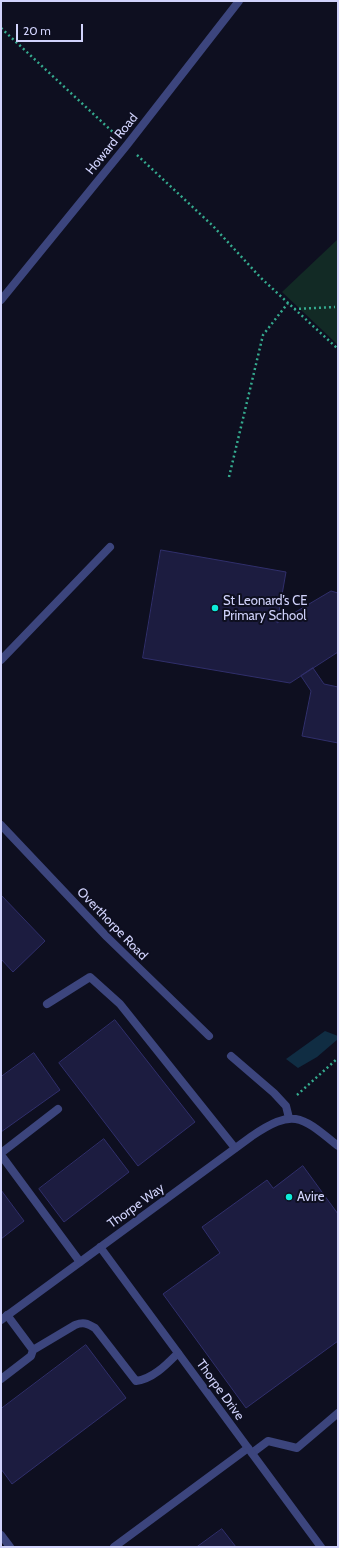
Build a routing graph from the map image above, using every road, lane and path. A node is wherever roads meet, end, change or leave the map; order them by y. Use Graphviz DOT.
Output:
graph roads {
  1 [pos="239,1"];
  2 [pos="1,28"];
  3 [pos="127,145"];
  4 [pos="1,300"];
  5 [pos="288,303"];
  6 [pos="335,307"];
  7 [pos="294,308"];
  8 [pos="338,349"];
  9 [pos="229,477"];
  10 [pos="110,548"];
  11 [pos="1,660"];
  12 [pos="1,825"];
  13 [pos="47,1004"];
  14 [pos="209,1036"];
  15 [pos="231,1056"];
  16 [pos="338,1058"];
  17 [pos="286,1106"];
  18 [pos="58,1109"];
  19 [pos="289,1118"];
  20 [pos="338,1146"];
  21 [pos="235,1148"];
  22 [pos="1,1154"];
  23 [pos="100,1247"];
  24 [pos="80,1262"];
  25 [pos="4,1317"];
  26 [pos="32,1350"];
  27 [pos="178,1353"];
  28 [pos="1,1379"];
  29 [pos="338,1413"];
  30 [pos="250,1451"];
  31 [pos="1,1535"];
  32 [pos="10,1547"];
  33 [pos="114,1547"];
  34 [pos="320,1547"];
  1 -- 3 [label="street, Howard Road"];
  2 -- 3 [label="path"];
  3 -- 4 [label="street, Howard Road"];
  3 -- 5 [label="path"];
  5 -- 7 [label="path"];
  5 -- 9 [label="path"];
  6 -- 7 [label="path"];
  7 -- 8 [label="path"];
  10 -- 11 [label="street"];
  12 -- 14 [label="street, Overthorpe Road"];
  13 -- 21 [label="street"];
  15 -- 17 [label="street"];
  16 -- 17 [label="path"];
  17 -- 19 [label="street"];
  18 -- 22 [label="street"];
  19 -- 20 [label="street"];
  19 -- 21 [label="street, Thorpe Way"];
  21 -- 23 [label="street, Thorpe Way"];
  22 -- 24 [label="street"];
  23 -- 24 [label="street, Thorpe Way"];
  23 -- 27 [label="street, Thorpe Drive"];
  24 -- 25 [label="street, Thorpe Way"];
  25 -- 26 [label="street"];
  26 -- 27 [label="street"];
  26 -- 28 [label="street"];
  27 -- 30 [label="street, Thorpe Drive"];
  29 -- 30 [label="street"];
  30 -- 33 [label="street"];
  30 -- 34 [label="street, Thorpe Drive"];
  31 -- 32 [label="street"];
}
